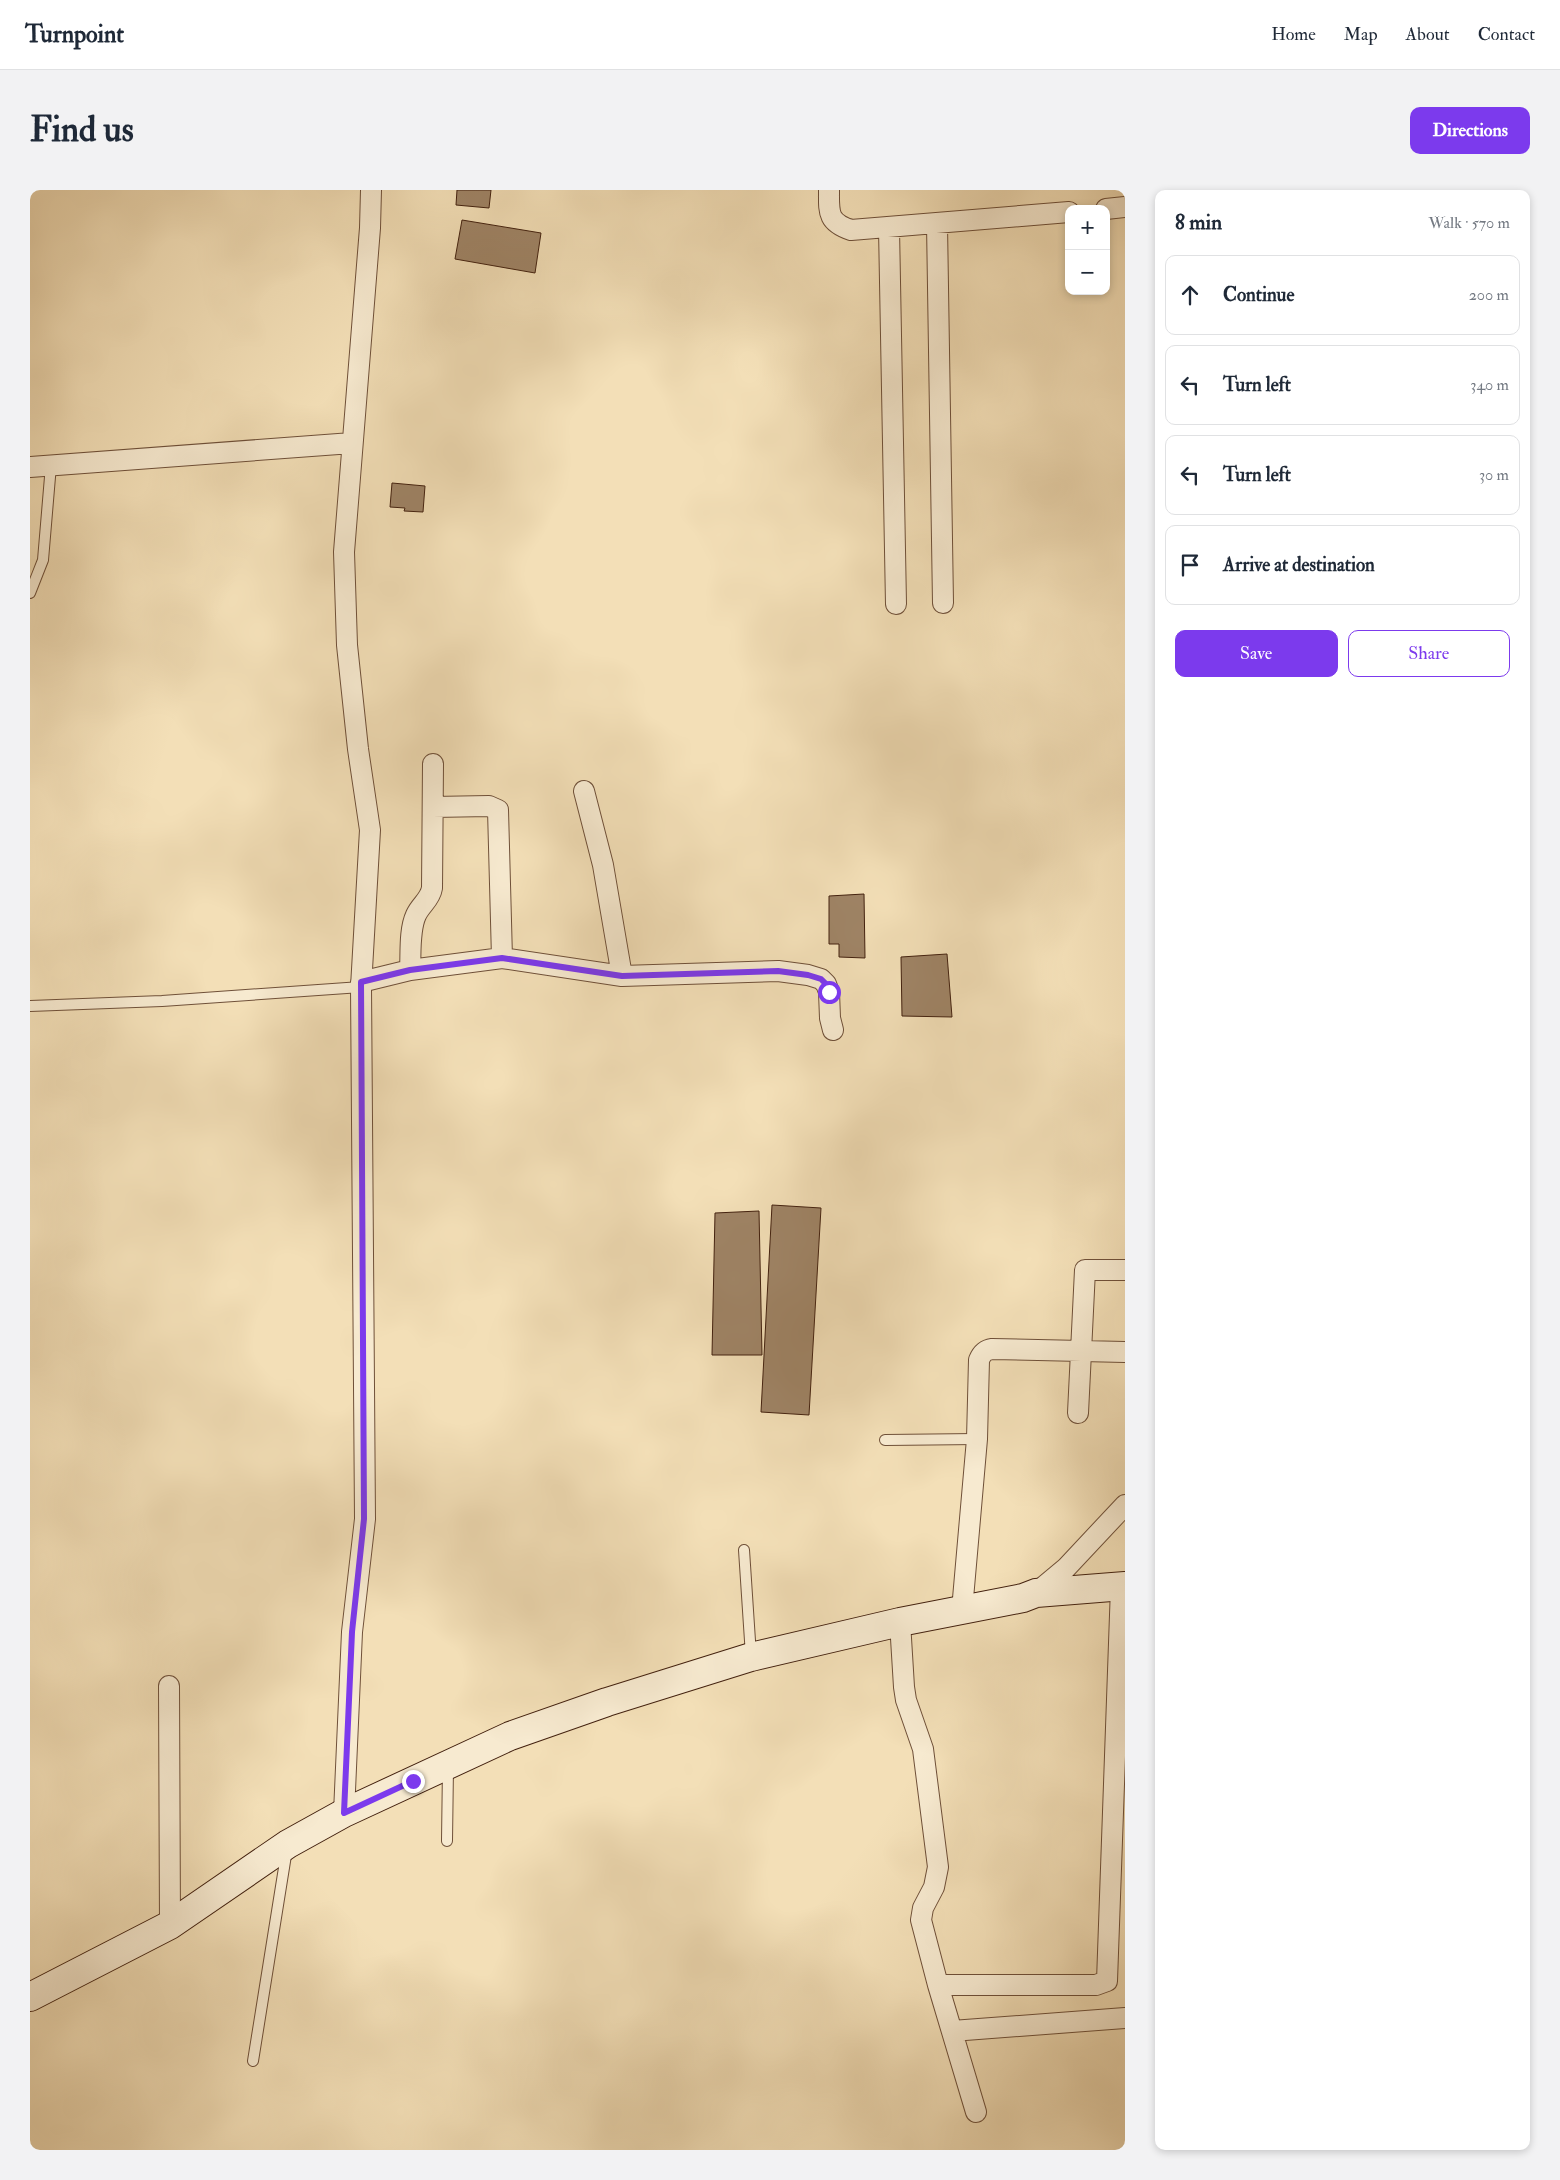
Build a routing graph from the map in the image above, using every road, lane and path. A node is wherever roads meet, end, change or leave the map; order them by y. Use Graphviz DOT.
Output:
graph roads {
  1 [pos="371,190"];
  2 [pos="829,190"];
  3 [pos="1125,207"];
  4 [pos="1110,209"];
  5 [pos="1065,212"];
  6 [pos="937,224"];
  7 [pos="890,228"];
  8 [pos="352,443"];
  9 [pos="51,465"];
  10 [pos="30,467"];
  11 [pos="30,592"];
  12 [pos="943,603"];
  13 [pos="896,604"];
  14 [pos="433,764"];
  15 [pos="584,792"];
  16 [pos="433,807"];
  17 [pos="502,958"];
  18 [pos="410,970"];
  19 [pos="622,976"];
  20 [pos="361,985"];
  21 [pos="30,1006"];
  22 [pos="833,1030"];
  23 [pos="1125,1270"];
  24 [pos="1081,1352"];
  25 [pos="1125,1352"];
  26 [pos="1078,1413"];
  27 [pos="977,1439"];
  28 [pos="885,1440"];
  29 [pos="1125,1506"];
  30 [pos="744,1550"];
  31 [pos="1123,1587"];
  32 [pos="1036,1593"];
  33 [pos="962,1610"];
  34 [pos="900,1622"];
  35 [pos="751,1657"];
  36 [pos="169,1686"];
  37 [pos="448,1765"];
  38 [pos="344,1813"];
  39 [pos="447,1841"];
  40 [pos="288,1844"];
  41 [pos="170,1925"];
  42 [pos="1118,1927"];
  43 [pos="938,1985"];
  44 [pos="30,1997"];
  45 [pos="1125,2018"];
  46 [pos="952,2031"];
  47 [pos="253,2061"];
  48 [pos="976,2112"];
  1 -- 8 [label="street"];
  2 -- 7 [label="street"];
  3 -- 4 [label="street"];
  5 -- 6 [label="street"];
  6 -- 7 [label="street"];
  6 -- 12 [label="street"];
  7 -- 13 [label="street"];
  8 -- 9 [label="street"];
  8 -- 20 [label="street"];
  9 -- 10 [label="street"];
  9 -- 11 [label="lane"];
  14 -- 16 [label="street"];
  15 -- 19 [label="street"];
  16 -- 17 [label="street"];
  16 -- 18 [label="street"];
  17 -- 18 [label="street"];
  17 -- 19 [label="street"];
  18 -- 20 [label="street"];
  19 -- 22 [label="street"];
  20 -- 21 [label="lane"];
  20 -- 38 [label="street"];
  23 -- 24 [label="street"];
  24 -- 25 [label="street"];
  24 -- 26 [label="street"];
  24 -- 27 [label="street"];
  27 -- 28 [label="lane"];
  27 -- 33 [label="street"];
  29 -- 32 [label="street"];
  30 -- 35 [label="lane"];
  31 -- 32 [label="street"];
  31 -- 42 [label="street"];
  32 -- 33 [label="street"];
  33 -- 34 [label="street"];
  34 -- 35 [label="street"];
  34 -- 43 [label="street"];
  35 -- 37 [label="street"];
  36 -- 41 [label="street"];
  37 -- 38 [label="street"];
  37 -- 39 [label="lane"];
  38 -- 40 [label="street"];
  40 -- 41 [label="street"];
  40 -- 47 [label="lane"];
  41 -- 44 [label="street"];
  42 -- 43 [label="street"];
  43 -- 46 [label="street"];
  45 -- 46 [label="street"];
  46 -- 48 [label="street"];
}
